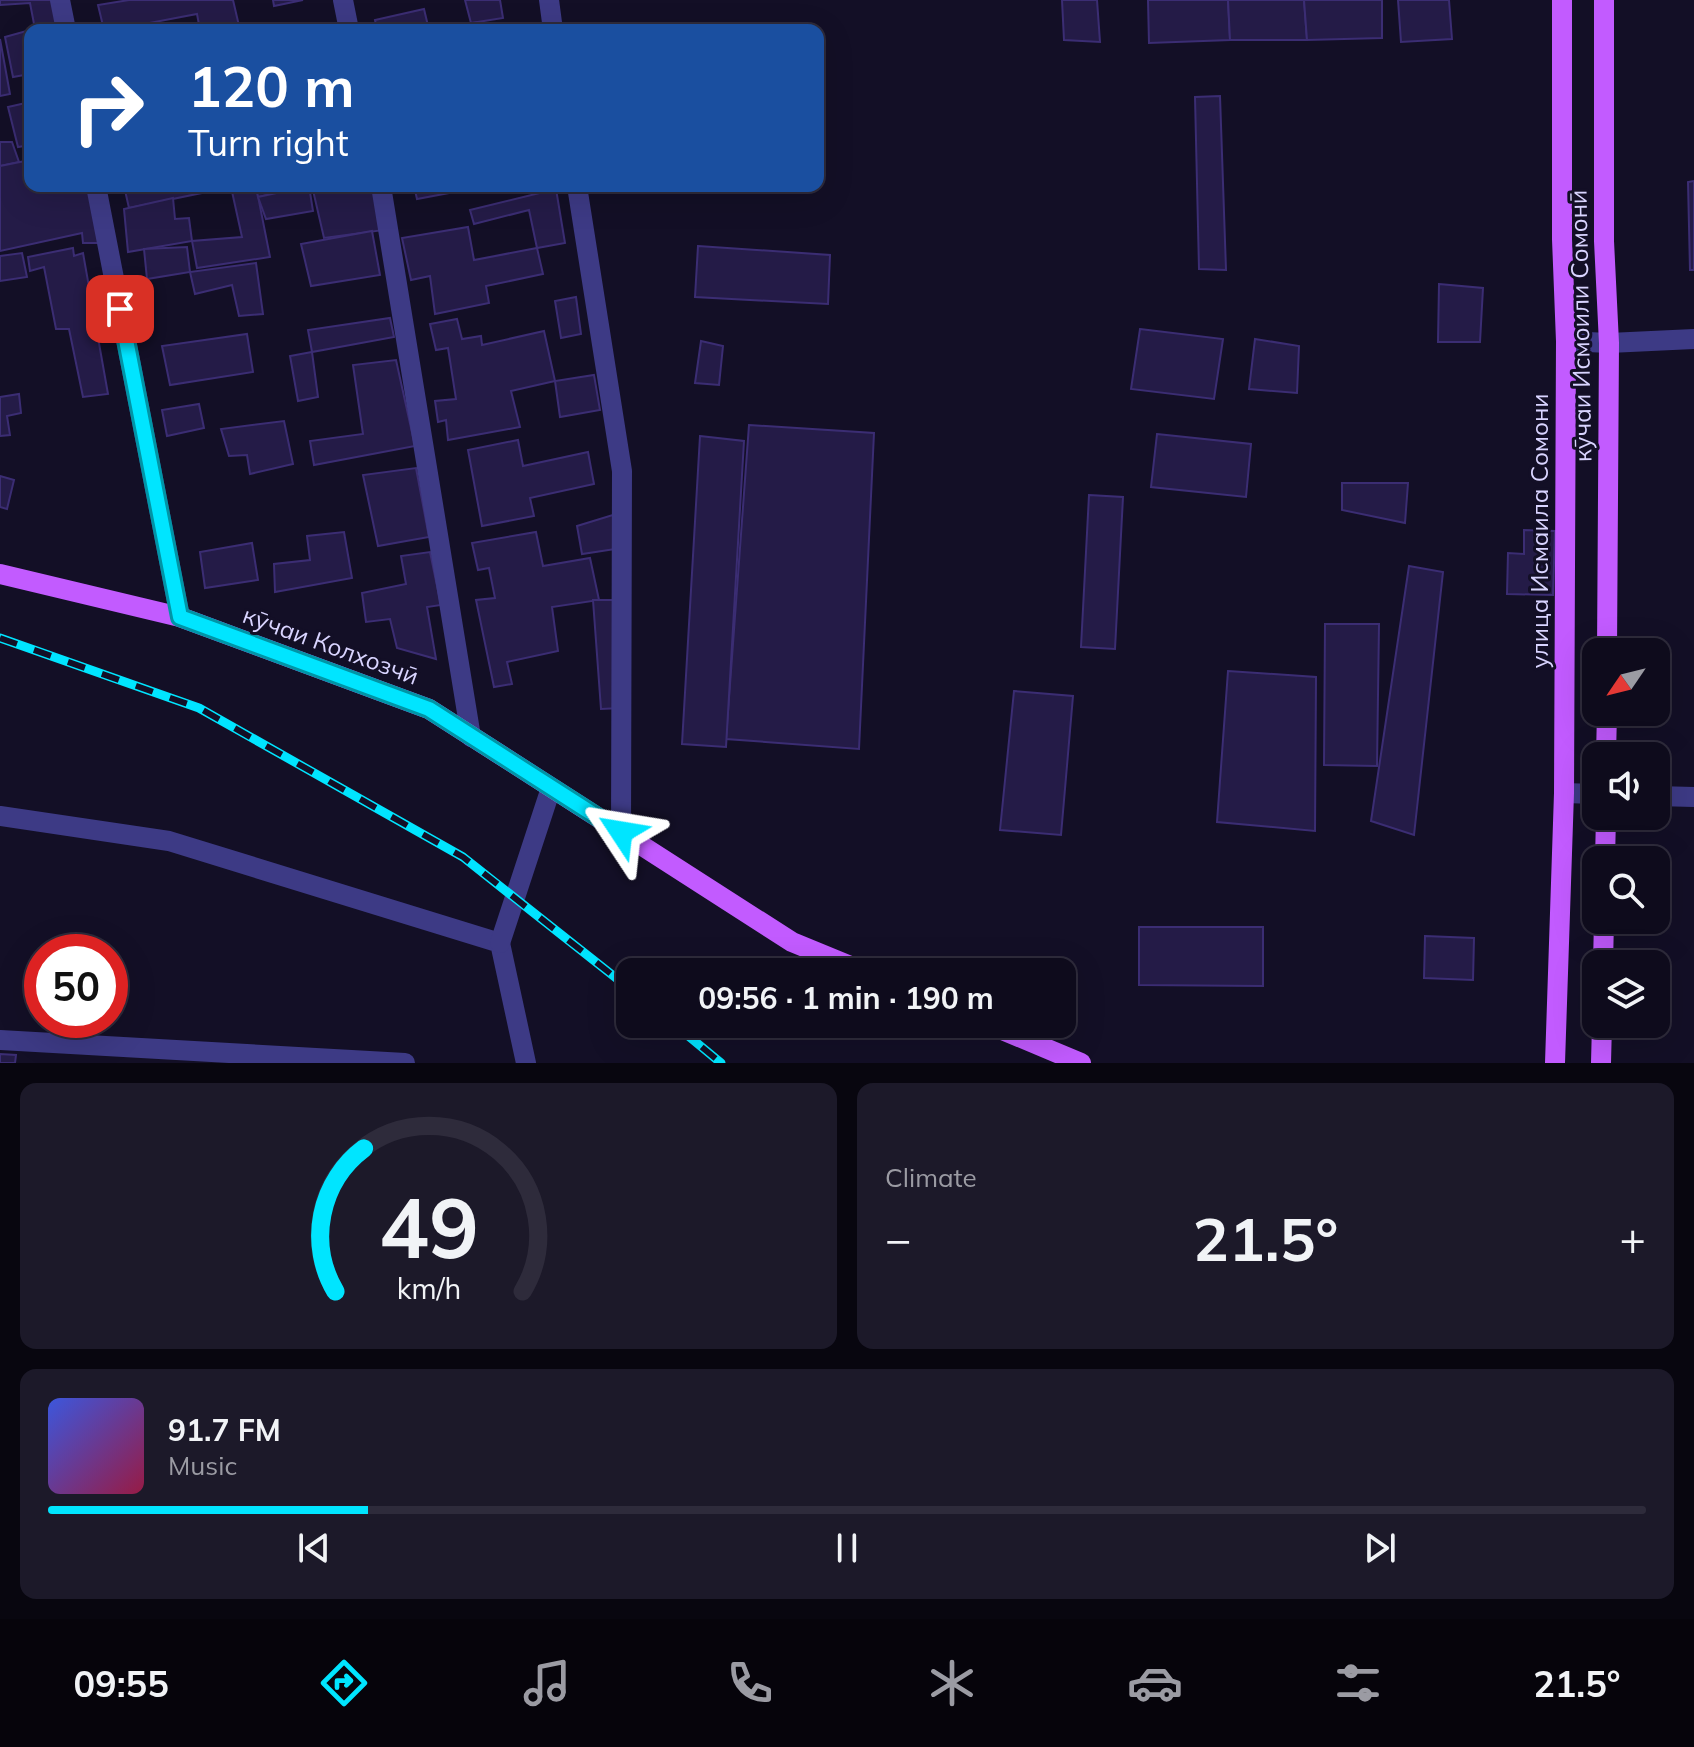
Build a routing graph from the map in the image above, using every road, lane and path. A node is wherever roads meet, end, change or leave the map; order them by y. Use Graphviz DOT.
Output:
graph roads {
  1 [pos="60,0"];
  2 [pos="343,0"];
  3 [pos="549,0"];
  4 [pos="1562,0"];
  5 [pos="1604,0"];
  6 [pos="65,24"];
  7 [pos="348,24"];
  8 [pos="552,24"];
  9 [pos="97,192"];
  10 [pos="382,192"];
  11 [pos="578,192"];
  12 [pos="1694,339"];
  13 [pos="1566,341"];
  14 [pos="1609,343"];
  15 [pos="0,574"];
  16 [pos="180,617"];
  17 [pos="1607,638"];
  18 [pos="471,737"];
  19 [pos="551,788"];
  20 [pos="1564,793"];
  21 [pos="1582,794"];
  22 [pos="1670,796"];
  23 [pos="1694,797"];
  24 [pos="0,816"];
  25 [pos="621,832"];
  26 [pos="500,943"];
  27 [pos="831,958"];
  28 [pos="1021,1038"];
  29 [pos="1602,1038"];
  30 [pos="0,1040"];
  31 [pos="405,1063"];
  32 [pos="526,1063"];
  33 [pos="1081,1063"];
  34 [pos="1555,1063"];
  35 [pos="1601,1063"];
  1 -- 6 [label="street"];
  2 -- 7 [label="street"];
  3 -- 8 [label="street"];
  4 -- 13 [label="main road, улица Исмаила Сомони"];
  5 -- 14 [label="main road, кӯчаи Исмоили Сомонӣ"];
  9 -- 16 [label="street"];
  10 -- 18 [label="street"];
  11 -- 25 [label="street"];
  12 -- 14 [label="street"];
  13 -- 14 [label="street"];
  13 -- 20 [label="main road, улица Исмаила Сомони"];
  14 -- 17 [label="main road, кӯчаи Исмоили Сомонӣ"];
  15 -- 16 [label="main road, кӯчаи Колхозчӣ"];
  16 -- 18 [label="main road, кӯчаи Колхозчӣ"];
  18 -- 19 [label="main road, кӯчаи Колхозчӣ"];
  19 -- 25 [label="main road, кӯчаи Колхозчӣ"];
  19 -- 26 [label="street"];
  20 -- 21 [label="street"];
  20 -- 34 [label="main road, улица Исмаила Сомони"];
  22 -- 23 [label="street"];
  24 -- 26 [label="street"];
  25 -- 27 [label="main road, кӯчаи Колхозчӣ"];
  26 -- 32 [label="street"];
  28 -- 33 [label="main road"];
  29 -- 35 [label="main road"];
  30 -- 31 [label="street"];
}
